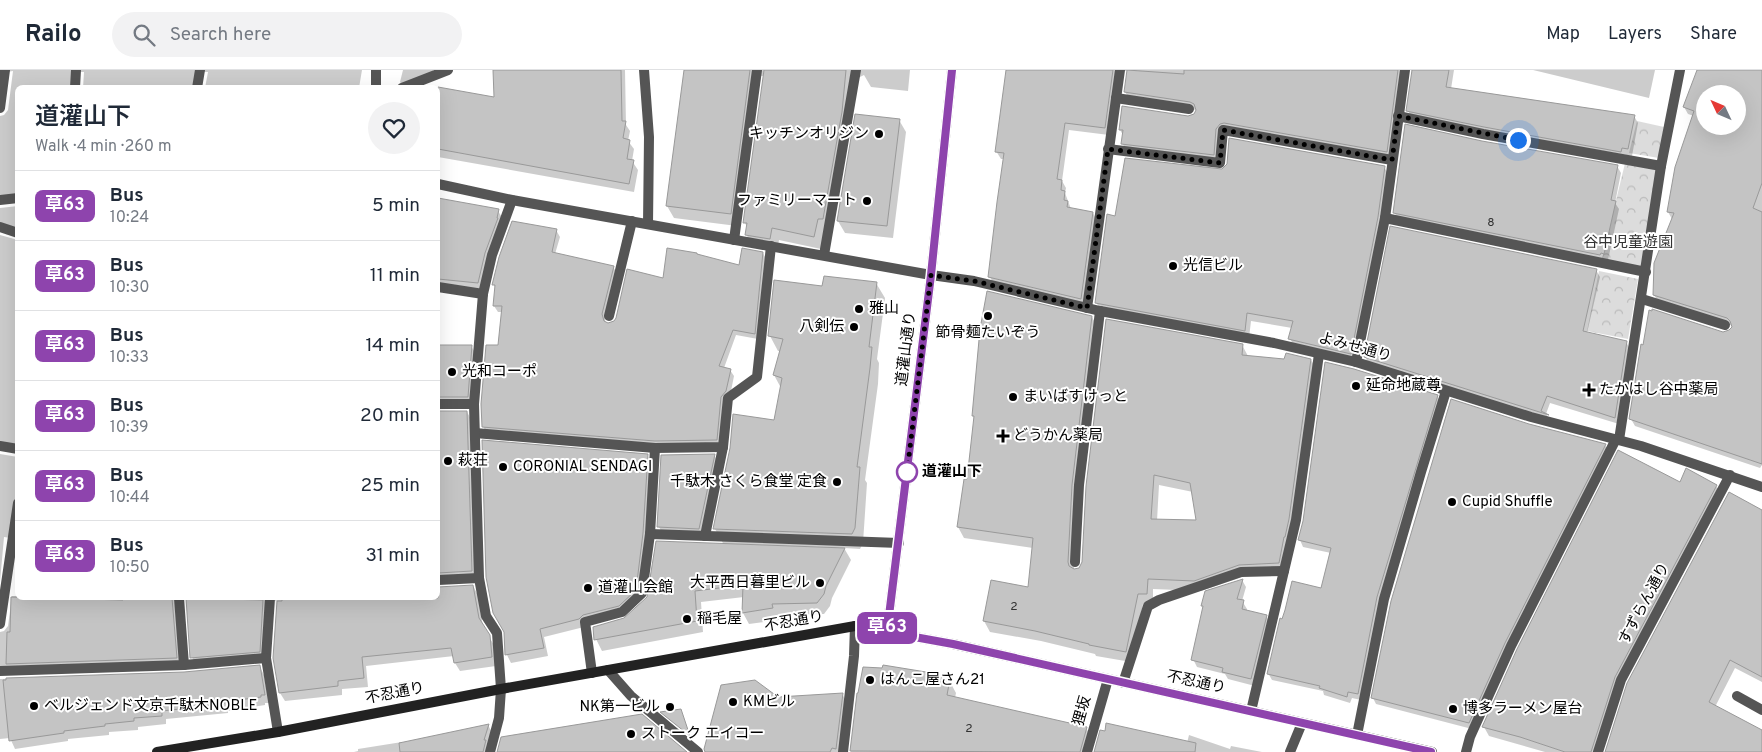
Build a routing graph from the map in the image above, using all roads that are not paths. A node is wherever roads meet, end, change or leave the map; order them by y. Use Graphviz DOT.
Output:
graph roads {
  1 [pos="5,70"];
  2 [pos="76,70"];
  3 [pos="200,70"];
  4 [pos="376,70"];
  5 [pos="448,70"];
  6 [pos="644,70"];
  7 [pos="756,70"];
  8 [pos="856,70"];
  9 [pos="952,70"];
  10 [pos="1120,70"];
  11 [pos="1405,70"];
  12 [pos="1680,70"];
  13 [pos="75,85"];
  14 [pos="198,85"];
  15 [pos="376,85"];
  16 [pos="410,85"];
  17 [pos="1116,98"];
  18 [pos="0,108"];
  19 [pos="1190,109"];
  20 [pos="1398,116"];
  21 [pos="1108,149"];
  22 [pos="1392,160"];
  23 [pos="1661,166"];
  24 [pos="440,184"];
  25 [pos="15,198"];
  26 [pos="0,200"];
  27 [pos="512,200"];
  28 [pos="1385,218"];
  29 [pos="632,221"];
  30 [pos="648,224"];
  31 [pos="0,227"];
  32 [pos="15,232"];
  33 [pos="734,240"];
  34 [pos="770,246"];
  35 [pos="824,255"];
  36 [pos="1646,272"];
  37 [pos="931,275"];
  38 [pos="440,287"];
  39 [pos="483,294"];
  40 [pos="1642,299"];
  41 [pos="1087,308"];
  42 [pos="1100,311"];
  43 [pos="609,316"];
  44 [pos="1725,325"];
  45 [pos="1319,354"];
  46 [pos="1356,362"];
  47 [pos="1446,392"];
  48 [pos="440,404"];
  49 [pos="474,404"];
  50 [pos="474,433"];
  51 [pos="1617,440"];
  52 [pos="0,446"];
  53 [pos="723,447"];
  54 [pos="15,448"];
  55 [pos="656,448"];
  56 [pos="1730,475"];
  57 [pos="1761,485"];
  58 [pos="650,534"];
  59 [pos="705,536"];
  60 [pos="15,537"];
  61 [pos="899,543"];
  62 [pos="1075,562"];
  63 [pos="1284,571"];
  64 [pos="480,578"];
  65 [pos="440,580"];
  66 [pos="178,600"];
  67 [pos="270,600"];
  68 [pos="0,624"];
  69 [pos="855,626"];
  70 [pos="887,632"];
  71 [pos="266,658"];
  72 [pos="184,665"];
  73 [pos="608,670"];
  74 [pos="0,671"];
  75 [pos="592,673"];
  76 [pos="1108,679"];
  77 [pos="1123,682"];
  78 [pos="501,689"];
  79 [pos="1737,696"];
  80 [pos="1762,710"];
  81 [pos="1251,711"];
  82 [pos="1302,723"];
  83 [pos="278,732"];
  84 [pos="1357,735"];
  85 [pos="157,752"];
  86 [pos="490,752"];
  87 [pos="698,752"];
  88 [pos="843,752"];
  89 [pos="1087,752"];
  90 [pos="1290,752"];
  91 [pos="1432,752"];
  92 [pos="1466,752"];
  93 [pos="1598,752"];
  1 -- 18 [label="street"];
  2 -- 13 [label="street"];
  3 -- 14 [label="street"];
  4 -- 15 [label="street"];
  5 -- 16 [label="street"];
  6 -- 30 [label="street"];
  7 -- 33 [label="street"];
  8 -- 35 [label="street"];
  9 -- 37 [label="main road, 道灌山通り"];
  10 -- 17 [label="street"];
  11 -- 20 [label="street"];
  12 -- 23 [label="street"];
  17 -- 19 [label="street"];
  17 -- 21 [label="street"];
  20 -- 22 [label="street"];
  20 -- 23 [label="street"];
  21 -- 22 [label="street"];
  21 -- 41 [label="street"];
  22 -- 28 [label="street"];
  23 -- 36 [label="street"];
  24 -- 27 [label="street, よみせ通り"];
  25 -- 26 [label="street"];
  27 -- 29 [label="street, よみせ通り"];
  27 -- 39 [label="street"];
  28 -- 36 [label="street"];
  28 -- 46 [label="street"];
  29 -- 30 [label="street, よみせ通り"];
  29 -- 43 [label="street"];
  30 -- 33 [label="street, よみせ通り"];
  31 -- 32 [label="street"];
  33 -- 34 [label="street, よみせ通り"];
  34 -- 35 [label="street, よみせ通り"];
  34 -- 53 [label="street"];
  35 -- 37 [label="street, よみせ通り"];
  36 -- 40 [label="street"];
  37 -- 41 [label="street, よみせ通り"];
  37 -- 61 [label="main road, 道灌山通り"];
  38 -- 39 [label="street"];
  39 -- 49 [label="street"];
  40 -- 44 [label="street"];
  40 -- 51 [label="street"];
  41 -- 42 [label="street, よみせ通り"];
  42 -- 45 [label="street, よみせ通り"];
  42 -- 62 [label="street"];
  45 -- 46 [label="street, よみせ通り"];
  45 -- 63 [label="street"];
  46 -- 47 [label="street, よみせ通り"];
  47 -- 51 [label="street, よみせ通り"];
  47 -- 84 [label="street"];
  48 -- 49 [label="street"];
  49 -- 50 [label="street"];
  50 -- 55 [label="street"];
  50 -- 64 [label="street"];
  51 -- 56 [label="street, よみせ通り"];
  51 -- 92 [label="street"];
  52 -- 54 [label="street"];
  53 -- 55 [label="street"];
  53 -- 59 [label="street"];
  55 -- 58 [label="street"];
  56 -- 57 [label="street, よみせ通り"];
  56 -- 93 [label="street, すずらん通り"];
  58 -- 59 [label="street"];
  58 -- 75 [label="street"];
  59 -- 61 [label="street"];
  60 -- 68 [label="street"];
  61 -- 70 [label="main road, 道灌山通り"];
  63 -- 77 [label="street"];
  63 -- 81 [label="street"];
  64 -- 65 [label="street"];
  64 -- 78 [label="street"];
  66 -- 72 [label="street"];
  67 -- 71 [label="street"];
  69 -- 70 [label="main road, 不忍通り"];
  69 -- 73 [label="main road, 不忍通り"];
  69 -- 88 [label="street"];
  70 -- 76 [label="main road, 不忍通り"];
  71 -- 72 [label="street"];
  71 -- 83 [label="street"];
  72 -- 74 [label="street"];
  73 -- 75 [label="main road, 不忍通り"];
  73 -- 87 [label="street"];
  75 -- 78 [label="main road, 不忍通り"];
  76 -- 77 [label="main road, 不忍通り"];
  76 -- 89 [label="street, 狸坂"];
  77 -- 81 [label="main road, 不忍通り"];
  78 -- 83 [label="main road, 不忍通り"];
  78 -- 86 [label="street"];
  79 -- 80 [label="street"];
  81 -- 82 [label="main road, 不忍通り"];
  82 -- 84 [label="main road, 不忍通り"];
  82 -- 90 [label="street"];
  83 -- 85 [label="main road, 不忍通り"];
  84 -- 91 [label="main road, 不忍通り"];
}
